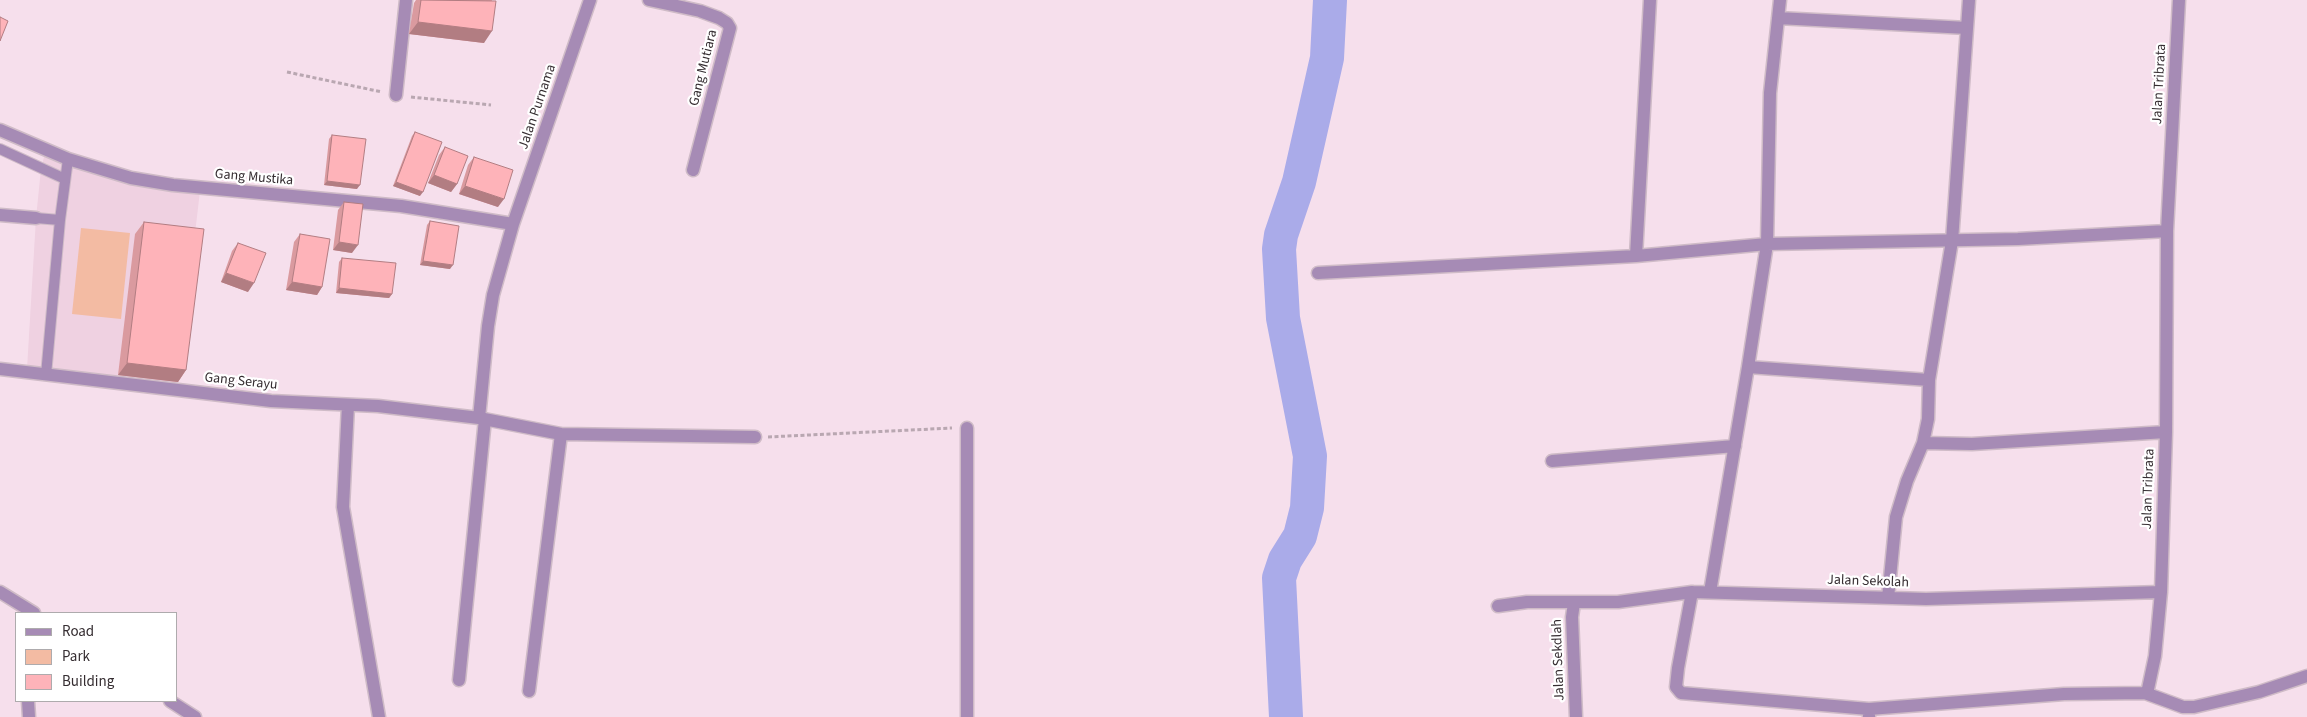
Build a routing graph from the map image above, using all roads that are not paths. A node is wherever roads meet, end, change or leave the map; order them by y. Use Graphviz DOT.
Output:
graph roads {
  1 [pos="406,0"];
  2 [pos="590,0"];
  3 [pos="649,0"];
  4 [pos="1650,0"];
  5 [pos="1780,0"];
  6 [pos="1970,0"];
  7 [pos="2179,0"];
  8 [pos="1778,18"];
  9 [pos="1967,28"];
  10 [pos="396,95"];
  11 [pos="0,130"];
  12 [pos="0,149"];
  13 [pos="68,158"];
  14 [pos="693,170"];
  15 [pos="65,179"];
  16 [pos="0,215"];
  17 [pos="36,218"];
  18 [pos="60,220"];
  19 [pos="513,224"];
  20 [pos="2167,231"];
  21 [pos="1952,241"];
  22 [pos="1767,244"];
  23 [pos="1636,256"];
  24 [pos="1318,273"];
  25 [pos="1748,367"];
  26 [pos="0,369"];
  27 [pos="46,375"];
  28 [pos="1930,380"];
  29 [pos="348,405"];
  30 [pos="482,419"];
  31 [pos="967,428"];
  32 [pos="2166,432"];
  33 [pos="561,434"];
  34 [pos="755,437"];
  35 [pos="1923,443"];
  36 [pos="1735,446"];
  37 [pos="1552,461"];
  38 [pos="0,592"];
  39 [pos="1692,592"];
  40 [pos="1710,592"];
  41 [pos="2161,592"];
  42 [pos="1888,598"];
  43 [pos="1574,603"];
  44 [pos="1498,606"];
  45 [pos="30,612"];
  46 [pos="2307,676"];
  47 [pos="459,680"];
  48 [pos="529,691"];
  49 [pos="2145,693"];
  50 [pos="28,702"];
  51 [pos="172,702"];
  52 [pos="2184,712"];
  53 [pos="1869,713"];
  54 [pos="29,717"];
  55 [pos="195,717"];
  56 [pos="379,717"];
  57 [pos="967,717"];
  58 [pos="1576,717"];
  1 -- 10 [label="street"];
  2 -- 19 [label="street, Jalan Purnama"];
  3 -- 14 [label="street, Gang Mutiara"];
  4 -- 23 [label="street"];
  5 -- 8 [label="street"];
  6 -- 9 [label="street"];
  7 -- 20 [label="street, Jalan Tribrata"];
  8 -- 9 [label="street"];
  8 -- 22 [label="street"];
  9 -- 21 [label="street"];
  11 -- 13 [label="street, Gang Mustika"];
  12 -- 15 [label="lane"];
  13 -- 15 [label="lane"];
  13 -- 19 [label="street, Gang Mustika"];
  15 -- 18 [label="lane"];
  16 -- 17 [label="street"];
  17 -- 18 [label="lane"];
  18 -- 27 [label="lane"];
  19 -- 30 [label="street, Jalan Purnama"];
  20 -- 21 [label="street"];
  20 -- 32 [label="street, Jalan Tribrata"];
  21 -- 22 [label="street"];
  21 -- 28 [label="street"];
  22 -- 23 [label="street"];
  22 -- 25 [label="street"];
  23 -- 24 [label="street"];
  25 -- 28 [label="street"];
  25 -- 36 [label="street"];
  26 -- 27 [label="street, Gang Serayu"];
  27 -- 29 [label="street, Gang Serayu"];
  28 -- 35 [label="street"];
  29 -- 30 [label="street, Gang Serayu"];
  29 -- 56 [label="street"];
  30 -- 33 [label="street, Gang Serayu"];
  30 -- 47 [label="street, Jalan Purnama"];
  31 -- 57 [label="street"];
  32 -- 35 [label="street"];
  32 -- 41 [label="street, Jalan Tribrata"];
  33 -- 34 [label="street, Gang Serayu"];
  33 -- 48 [label="street"];
  35 -- 42 [label="street"];
  36 -- 37 [label="street"];
  36 -- 40 [label="street"];
  38 -- 45 [label="street"];
  39 -- 40 [label="street, Jalan Sekolah"];
  39 -- 43 [label="street, Jalan Sekolah"];
  39 -- 53 [label="street"];
  40 -- 42 [label="street, Jalan Sekolah"];
  41 -- 42 [label="street, Jalan Sekolah"];
  41 -- 49 [label="street, Jalan Tribrata"];
  43 -- 44 [label="street, Jalan Sekolah"];
  43 -- 58 [label="street, Jalan Sekdlah"];
  46 -- 52 [label="street"];
  49 -- 52 [label="street"];
  49 -- 53 [label="street"];
  50 -- 54 [label="street"];
  51 -- 55 [label="street"];
}
